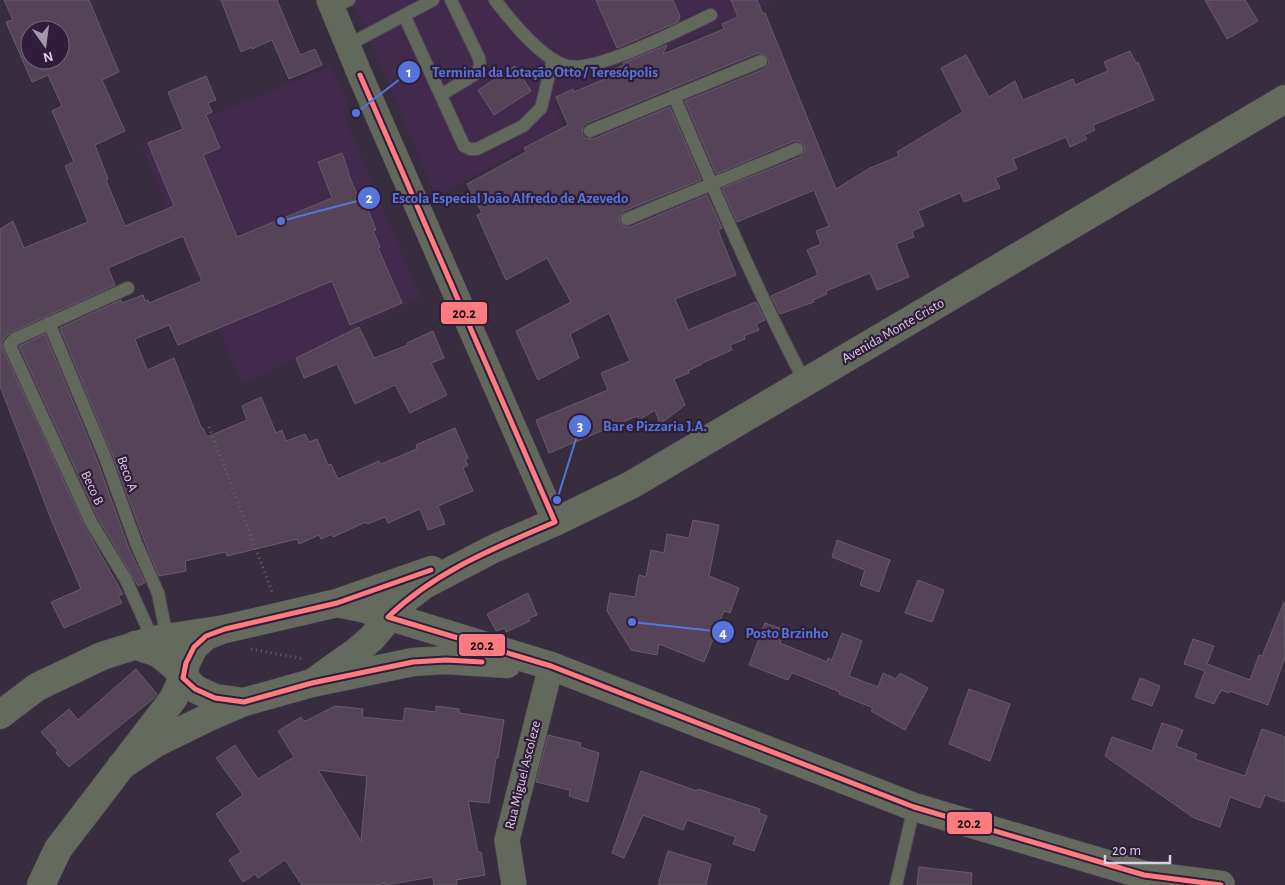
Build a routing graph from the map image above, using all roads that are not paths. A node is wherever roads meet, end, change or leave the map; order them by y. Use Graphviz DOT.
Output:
graph roads {
  1 [pos="433,0"];
  2 [pos="450,0"];
  3 [pos="495,0"];
  4 [pos="337,2"];
  5 [pos="404,15"];
  6 [pos="711,15"];
  7 [pos="348,44"];
  8 [pos="553,59"];
  9 [pos="761,61"];
  10 [pos="441,95"];
  11 [pos="674,96"];
  12 [pos="1285,99"];
  13 [pos="590,131"];
  14 [pos="797,148"];
  15 [pos="711,184"];
  16 [pos="627,219"];
  17 [pos="128,288"];
  18 [pos="50,324"];
  19 [pos="805,382"];
  20 [pos="555,522"];
  21 [pos="493,549"];
  22 [pos="337,602"];
  23 [pos="388,617"];
  24 [pos="226,629"];
  25 [pos="152,641"];
  26 [pos="551,666"];
  27 [pos="183,678"];
  28 [pos="312,683"];
  29 [pos="244,702"];
  30 [pos="0,715"];
  31 [pos="121,766"];
  32 [pos="914,807"];
  33 [pos="40,885"];
  34 [pos="514,885"];
  35 [pos="896,885"];
  36 [pos="1221,885"];
  1 -- 5 [label="lane"];
  2 -- 10 [label="lane"];
  3 -- 8 [label="lane"];
  4 -- 7 [label="street"];
  5 -- 7 [label="lane"];
  5 -- 10 [label="lane"];
  6 -- 8 [label="lane"];
  7 -- 20 [label="street"];
  8 -- 10 [label="lane"];
  9 -- 11 [label="lane"];
  11 -- 13 [label="lane"];
  11 -- 15 [label="lane"];
  12 -- 19 [label="main road, Avenida Monte Cristo"];
  14 -- 15 [label="lane"];
  15 -- 16 [label="lane"];
  15 -- 19 [label="lane"];
  17 -- 18 [label="lane"];
  18 -- 25 [label="lane, Beco A"];
  18 -- 25 [label="lane, Beco B"];
  19 -- 20 [label="main road, Avenida Monte Cristo"];
  20 -- 21 [label="main road, Avenida Monte Cristo"];
  21 -- 22 [label="main road, Avenida Monte Cristo"];
  21 -- 23 [label="main road, Avenida Monte Cristo"];
  22 -- 23 [label="main road"];
  22 -- 24 [label="main road, Avenida Monte Cristo"];
  23 -- 26 [label="main road"];
  23 -- 28 [label="main road, Avenida Monte Cristo"];
  24 -- 25 [label="main road"];
  24 -- 27 [label="main road"];
  25 -- 27 [label="main road"];
  25 -- 30 [label="main road"];
  26 -- 28 [label="main road"];
  26 -- 32 [label="main road"];
  26 -- 34 [label="street, Rua Miguel Ascoleze"];
  27 -- 29 [label="main road"];
  27 -- 31 [label="main road"];
  28 -- 29 [label="main road"];
  29 -- 31 [label="main road"];
  31 -- 33 [label="main road"];
  32 -- 35 [label="lane"];
  32 -- 36 [label="main road"];
}
